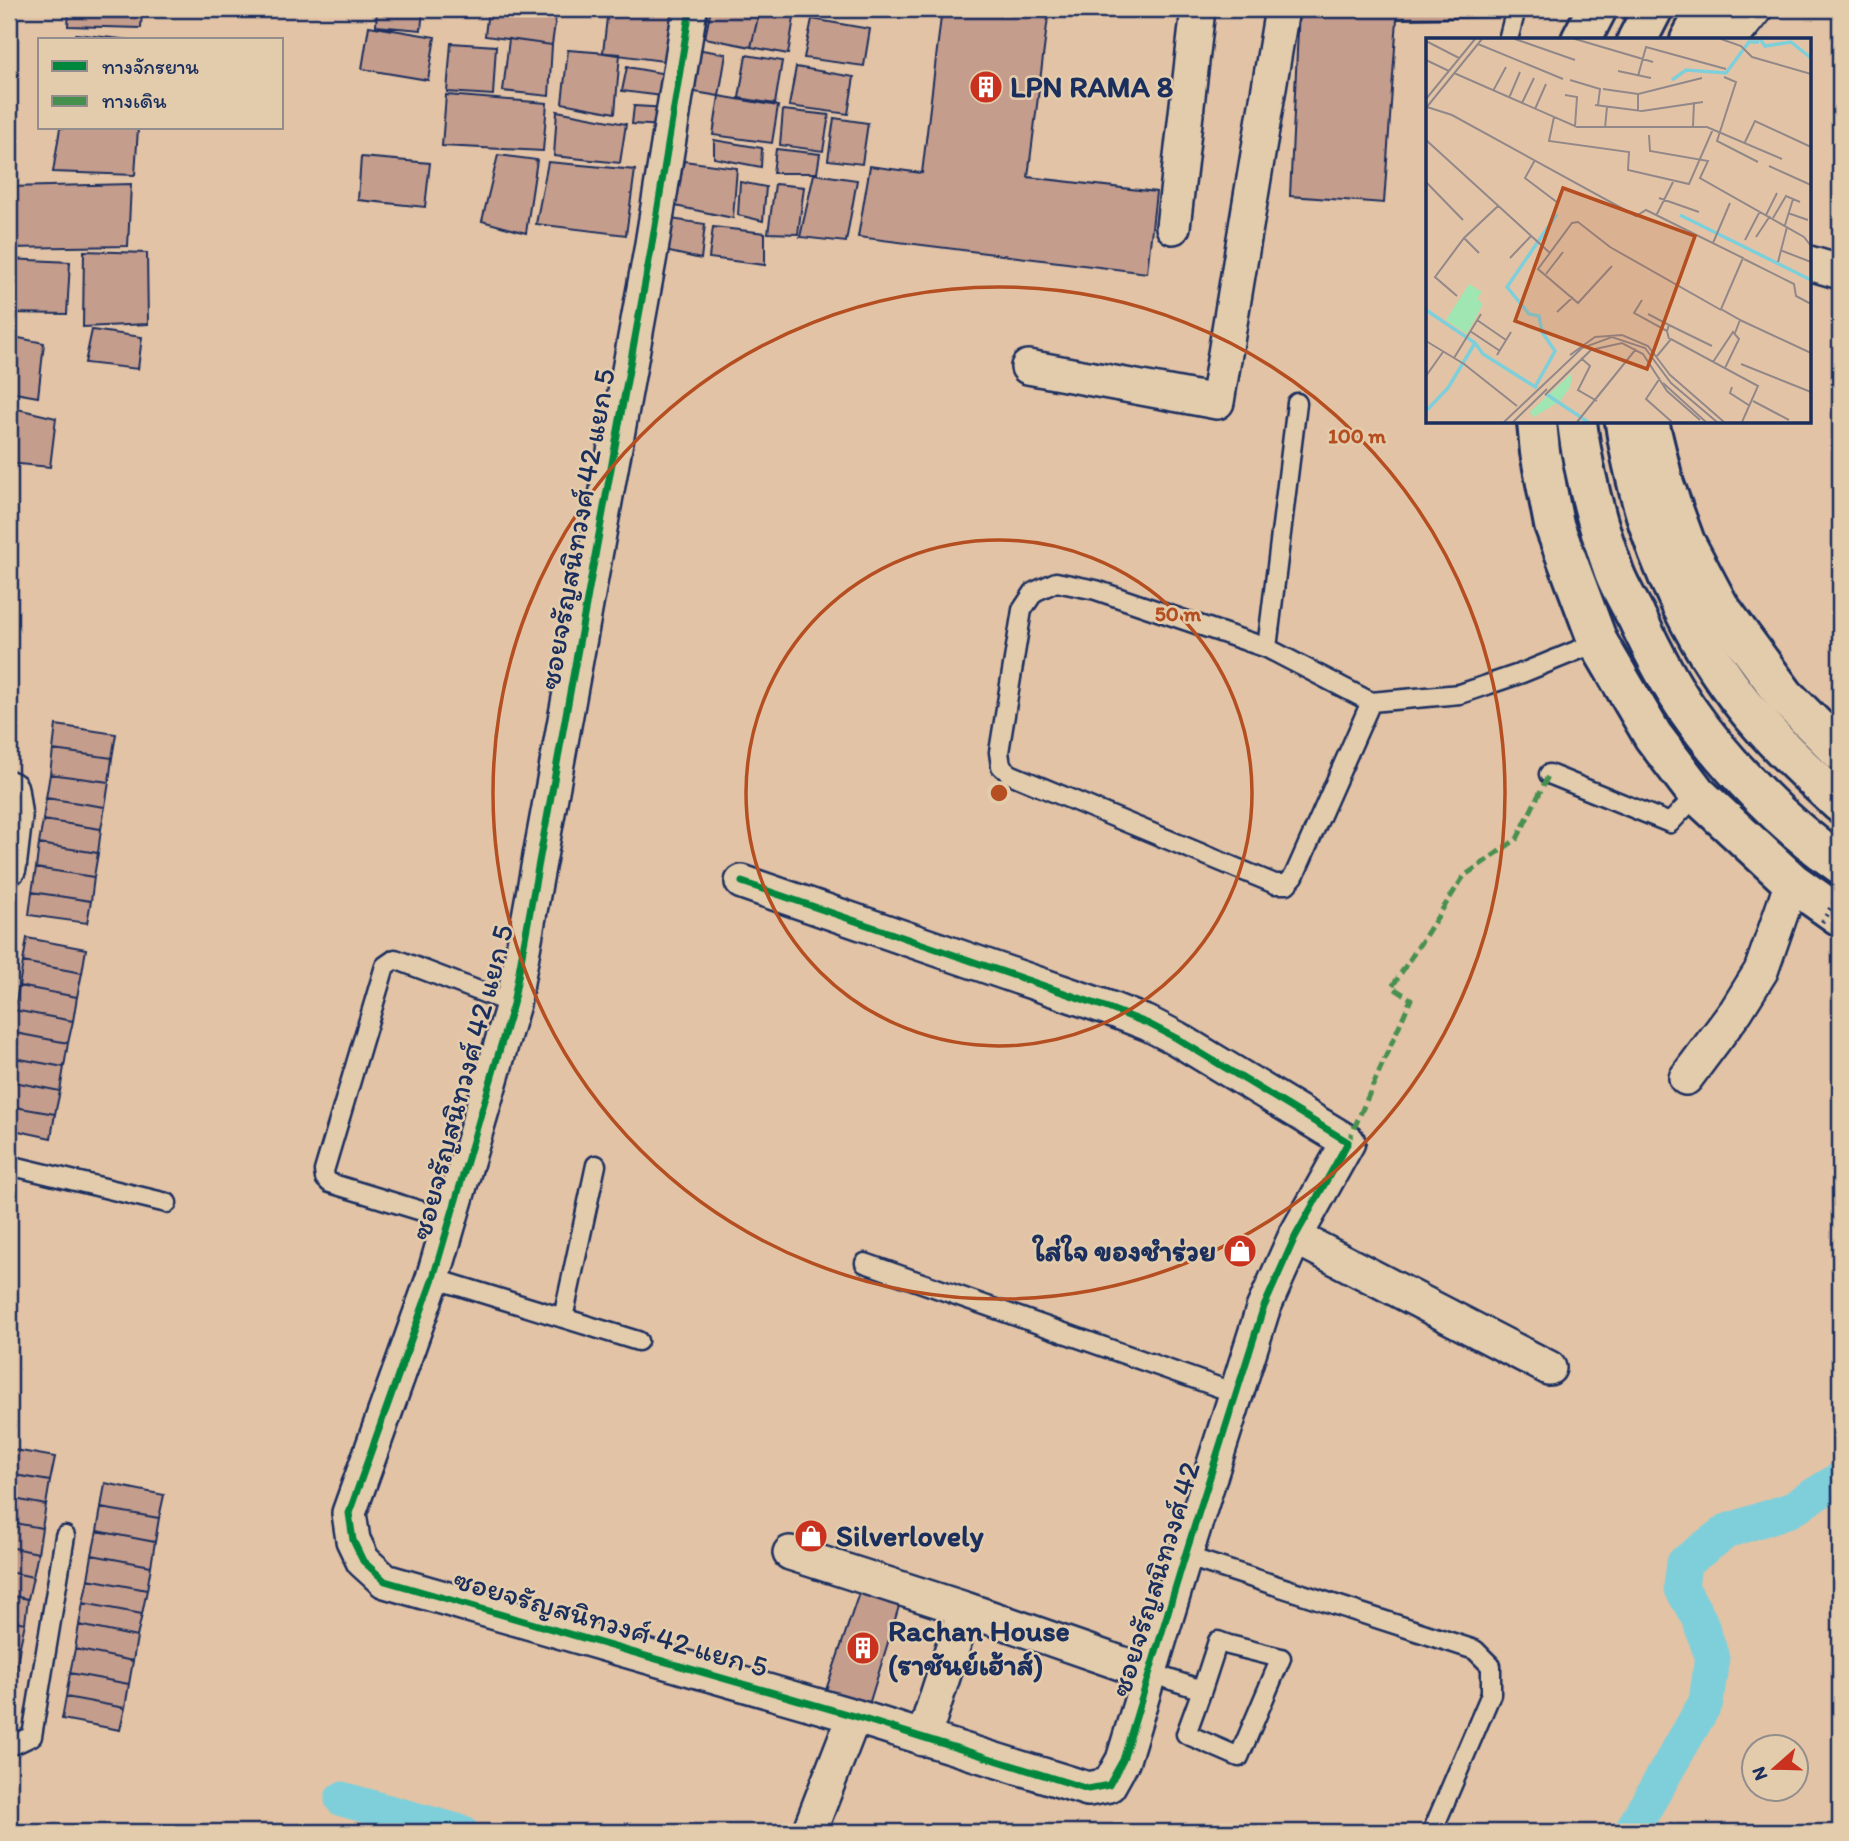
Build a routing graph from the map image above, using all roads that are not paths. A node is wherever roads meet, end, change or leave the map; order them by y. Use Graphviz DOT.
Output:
graph roads {
  1 [pos="690,9"];
  2 [pos="1198,9"];
  3 [pos="1282,9"];
  4 [pos="1517,9"];
  5 [pos="1597,9"];
  6 [pos="1653,9"];
  7 [pos="1707,9"];
  8 [pos="1752,9"];
  9 [pos="1509,38"];
  10 [pos="1582,38"];
  11 [pos="1638,38"];
  12 [pos="1691,38"];
  13 [pos="1729,38"];
  14 [pos="1173,228"];
  15 [pos="1811,264"];
  16 [pos="1840,272"];
  17 [pos="1028,368"];
  18 [pos="1297,403"];
  19 [pos="1537,424"];
  20 [pos="1577,424"];
  21 [pos="1625,424"];
  22 [pos="1650,424"];
  23 [pos="1598,642"];
  24 [pos="1267,648"];
  25 [pos="1371,702"];
  26 [pos="1840,751"];
  27 [pos="1549,774"];
  28 [pos="9,788"];
  29 [pos="1697,794"];
  30 [pos="1840,803"];
  31 [pos="1840,864"];
  32 [pos="9,868"];
  33 [pos="742,882"];
  34 [pos="1792,882"];
  35 [pos="1831,919"];
  36 [pos="513,1004"];
  37 [pos="1686,1078"];
  38 [pos="9,1165"];
  39 [pos="596,1165"];
  40 [pos="167,1203"];
  41 [pos="451,1220"];
  42 [pos="1296,1237"];
  43 [pos="865,1263"];
  44 [pos="433,1278"];
  45 [pos="563,1318"];
  46 [pos="638,1341"];
  47 [pos="1549,1367"];
  48 [pos="1236,1393"];
  49 [pos="65,1536"];
  50 [pos="790,1553"];
  51 [pos="1185,1556"];
  52 [pos="965,1609"];
  53 [pos="1140,1669"];
  54 [pos="1202,1690"];
  55 [pos="854,1716"];
  56 [pos="923,1739"];
  57 [pos="9,1743"];
  58 [pos="809,1832"];
  59 [pos="1432,1832"];
  1 -- 36 [label="street, ซอยจรัญสนิทวงศ์ 42 แยก 5"];
  2 -- 14 [label="street"];
  3 -- 17 [label="street"];
  4 -- 9 [label="lane"];
  5 -- 10 [label="street"];
  6 -- 11 [label="street"];
  7 -- 12 [label="street"];
  8 -- 13 [label="street"];
  15 -- 16 [label="street"];
  18 -- 24 [label="lane"];
  19 -- 23 [label="street"];
  20 -- 31 [label="street"];
  21 -- 30 [label="street"];
  22 -- 26 [label="street"];
  23 -- 25 [label="lane"];
  23 -- 29 [label="street"];
  24 -- 25 [label="lane"];
  24 -- 25 [label="lane"];
  27 -- 29 [label="lane"];
  28 -- 32 [label="street"];
  29 -- 34 [label="street"];
  33 -- 42 [label="street, ซอยจรัญสนิทวงศ์ 42"];
  34 -- 35 [label="street"];
  34 -- 37 [label="street"];
  36 -- 41 [label="street, ซอยจรัญสนิทวงศ์ 42 แยก 5"];
  36 -- 41 [label="lane"];
  38 -- 40 [label="lane"];
  39 -- 45 [label="lane"];
  41 -- 44 [label="street, ซอยจรัญสนิทวงศ์ 42 แยก 5"];
  42 -- 47 [label="street"];
  42 -- 48 [label="street, ซอยจรัญสนิทวงศ์ 42"];
  43 -- 48 [label="lane"];
  44 -- 45 [label="lane"];
  44 -- 55 [label="street, ซอยจรัญสนิทวงศ์ 42 แยก 5"];
  45 -- 46 [label="lane"];
  48 -- 51 [label="street, ซอยจรัญสนิทวงศ์ 42"];
  49 -- 57 [label="lane"];
  50 -- 52 [label="street"];
  51 -- 53 [label="street, ซอยจรัญสนิทวงศ์ 42"];
  51 -- 59 [label="lane"];
  52 -- 53 [label="street"];
  52 -- 56 [label="street"];
  53 -- 54 [label="lane"];
  53 -- 56 [label="street, ซอยจรัญสนิทวงศ์ 42"];
  54 -- 54 [label="lane"];
  55 -- 56 [label="street, ซอยจรัญสนิทวงศ์ 42"];
  55 -- 58 [label="street"];
}
